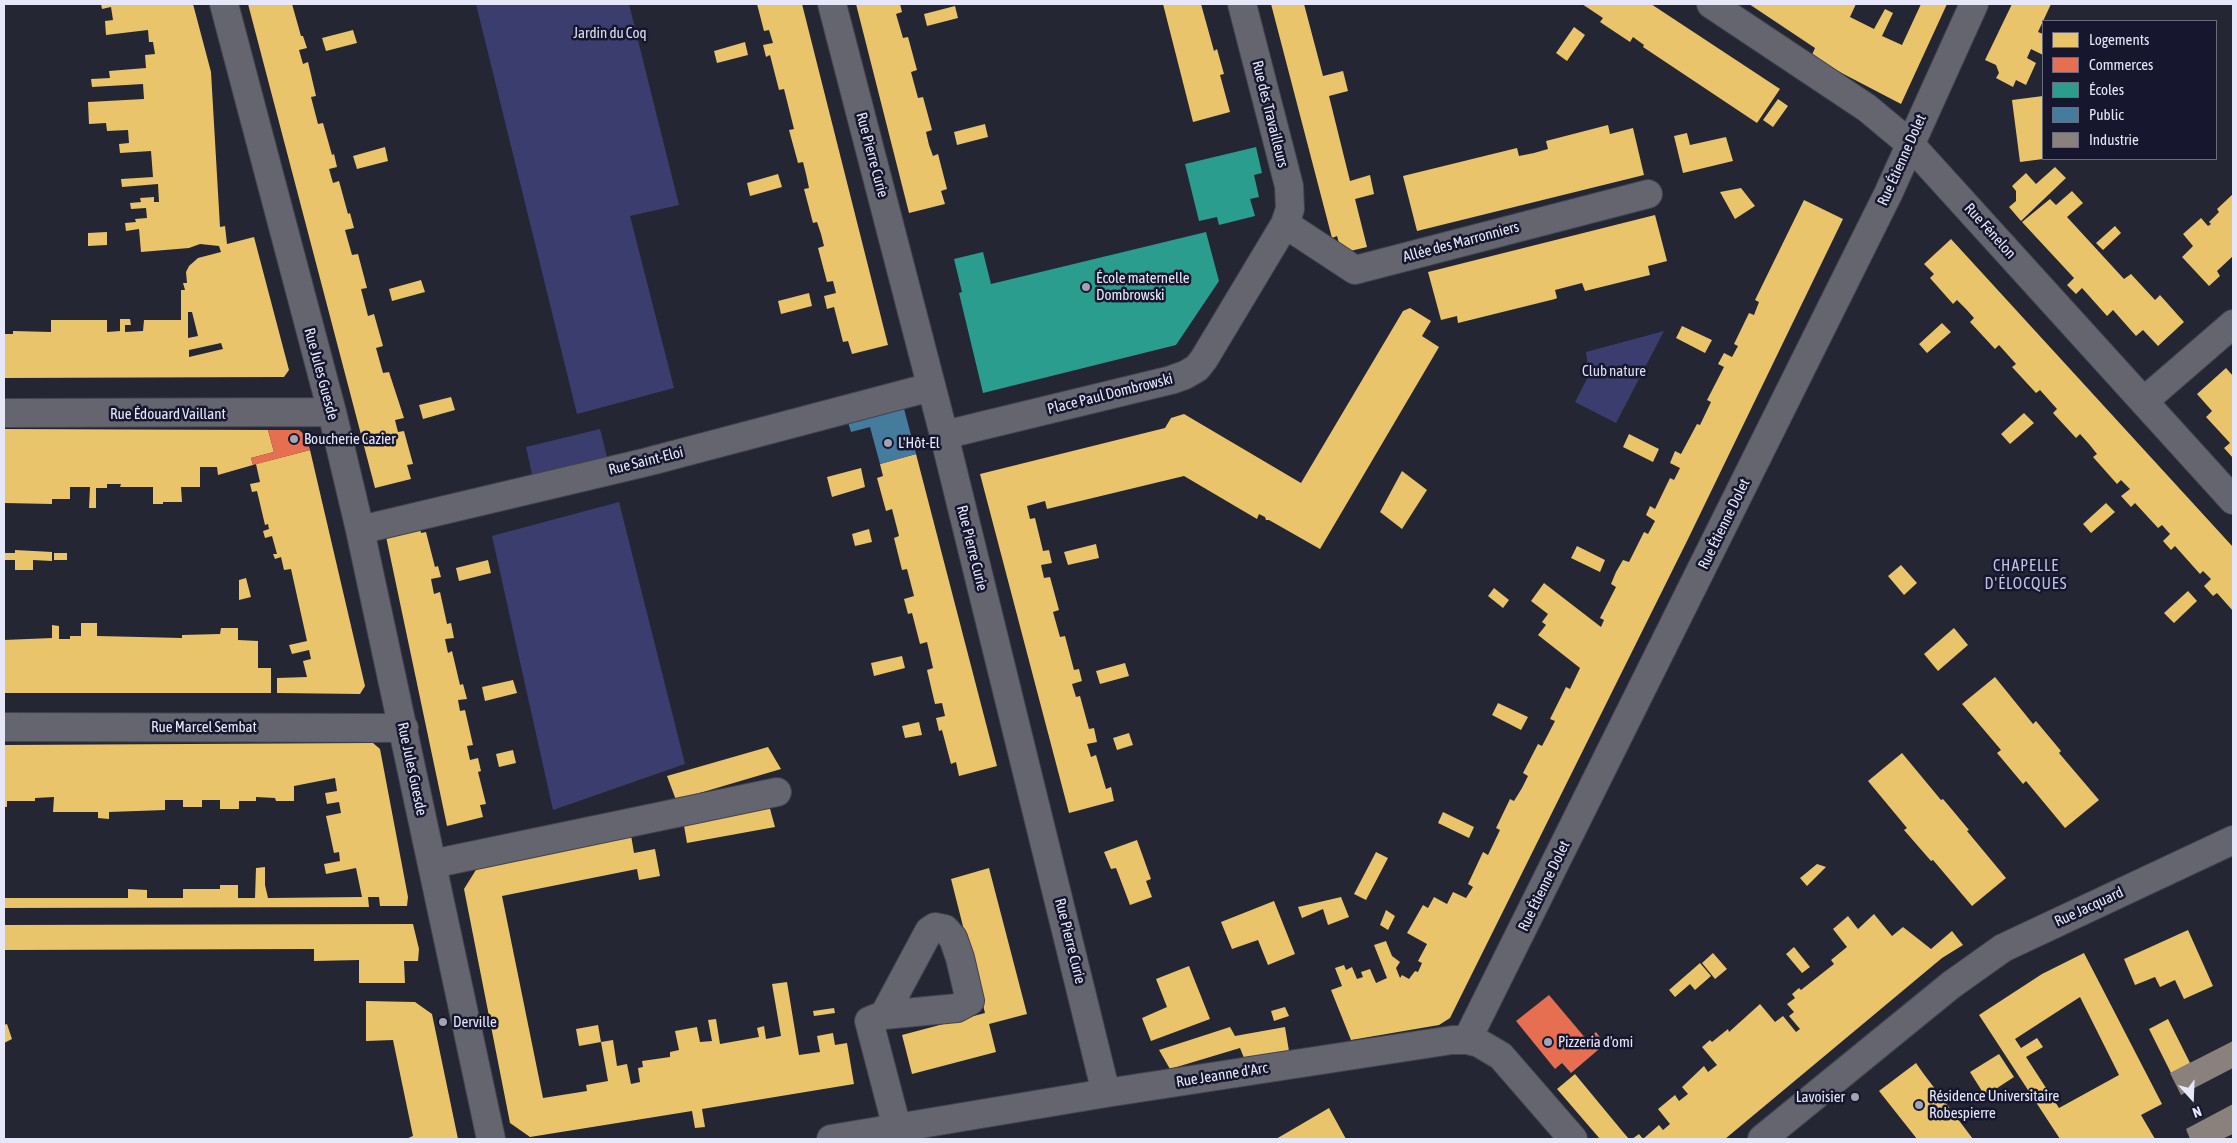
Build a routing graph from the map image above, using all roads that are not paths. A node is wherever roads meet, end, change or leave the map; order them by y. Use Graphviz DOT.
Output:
graph roads {
  1 [pos="224,4"];
  2 [pos="832,4"];
  3 [pos="1242,4"];
  4 [pos="1711,4"];
  5 [pos="1974,4"];
  6 [pos="1910,143"];
  7 [pos="1648,194"];
  8 [pos="1285,224"];
  9 [pos="2233,324"];
  10 [pos="931,387"];
  11 [pos="2144,401"];
  12 [pos="332,412"];
  13 [pos="4,413"];
  14 [pos="944,435"];
  15 [pos="2233,500"];
  16 [pos="360,530"];
  17 [pos="4,727"];
  18 [pos="404,728"];
  19 [pos="777,792"];
  20 [pos="2233,840"];
  21 [pos="432,864"];
  22 [pos="884,1015"];
  23 [pos="1467,1040"];
  24 [pos="1106,1093"];
  25 [pos="897,1128"];
  26 [pos="491,1139"];
  27 [pos="831,1139"];
  28 [pos="1573,1139"];
  29 [pos="1762,1139"];
  1 -- 12 [label="street, Rue Jules Guesde"];
  2 -- 10 [label="street, Rue Pierre Curie"];
  3 -- 8 [label="street, Rue des Travailleurs"];
  4 -- 6 [label="street, Rue Fénelon"];
  5 -- 6 [label="street, Rue Étienne Dolet"];
  6 -- 11 [label="street, Rue Fénelon"];
  6 -- 23 [label="street, Rue Étienne Dolet"];
  7 -- 8 [label="street, Allée des Marronniers"];
  8 -- 14 [label="street, Place Paul Dombrowski"];
  9 -- 11 [label="street"];
  10 -- 14 [label="street, Rue Pierre Curie"];
  10 -- 16 [label="street, Rue Saint-Eloi"];
  11 -- 15 [label="street, Rue Fénelon"];
  12 -- 13 [label="street, Rue Édouard Vaillant"];
  12 -- 16 [label="street, Rue Jules Guesde"];
  14 -- 24 [label="street, Rue Pierre Curie"];
  16 -- 18 [label="street, Rue Jules Guesde"];
  17 -- 18 [label="street, Rue Marcel Sembat"];
  18 -- 21 [label="street, Rue Jules Guesde"];
  19 -- 21 [label="street"];
  20 -- 29 [label="street, Rue Jacquard"];
  21 -- 26 [label="street, Rue Jules Guesde"];
  22 -- 25 [label="street"];
  23 -- 24 [label="street, Rue Jeanne d'Arc"];
  23 -- 28 [label="street, Rue Jeanne d'Arc"];
  24 -- 25 [label="street, Rue Jeanne d'Arc"];
  25 -- 27 [label="street, Rue Jeanne d'Arc"];
}
